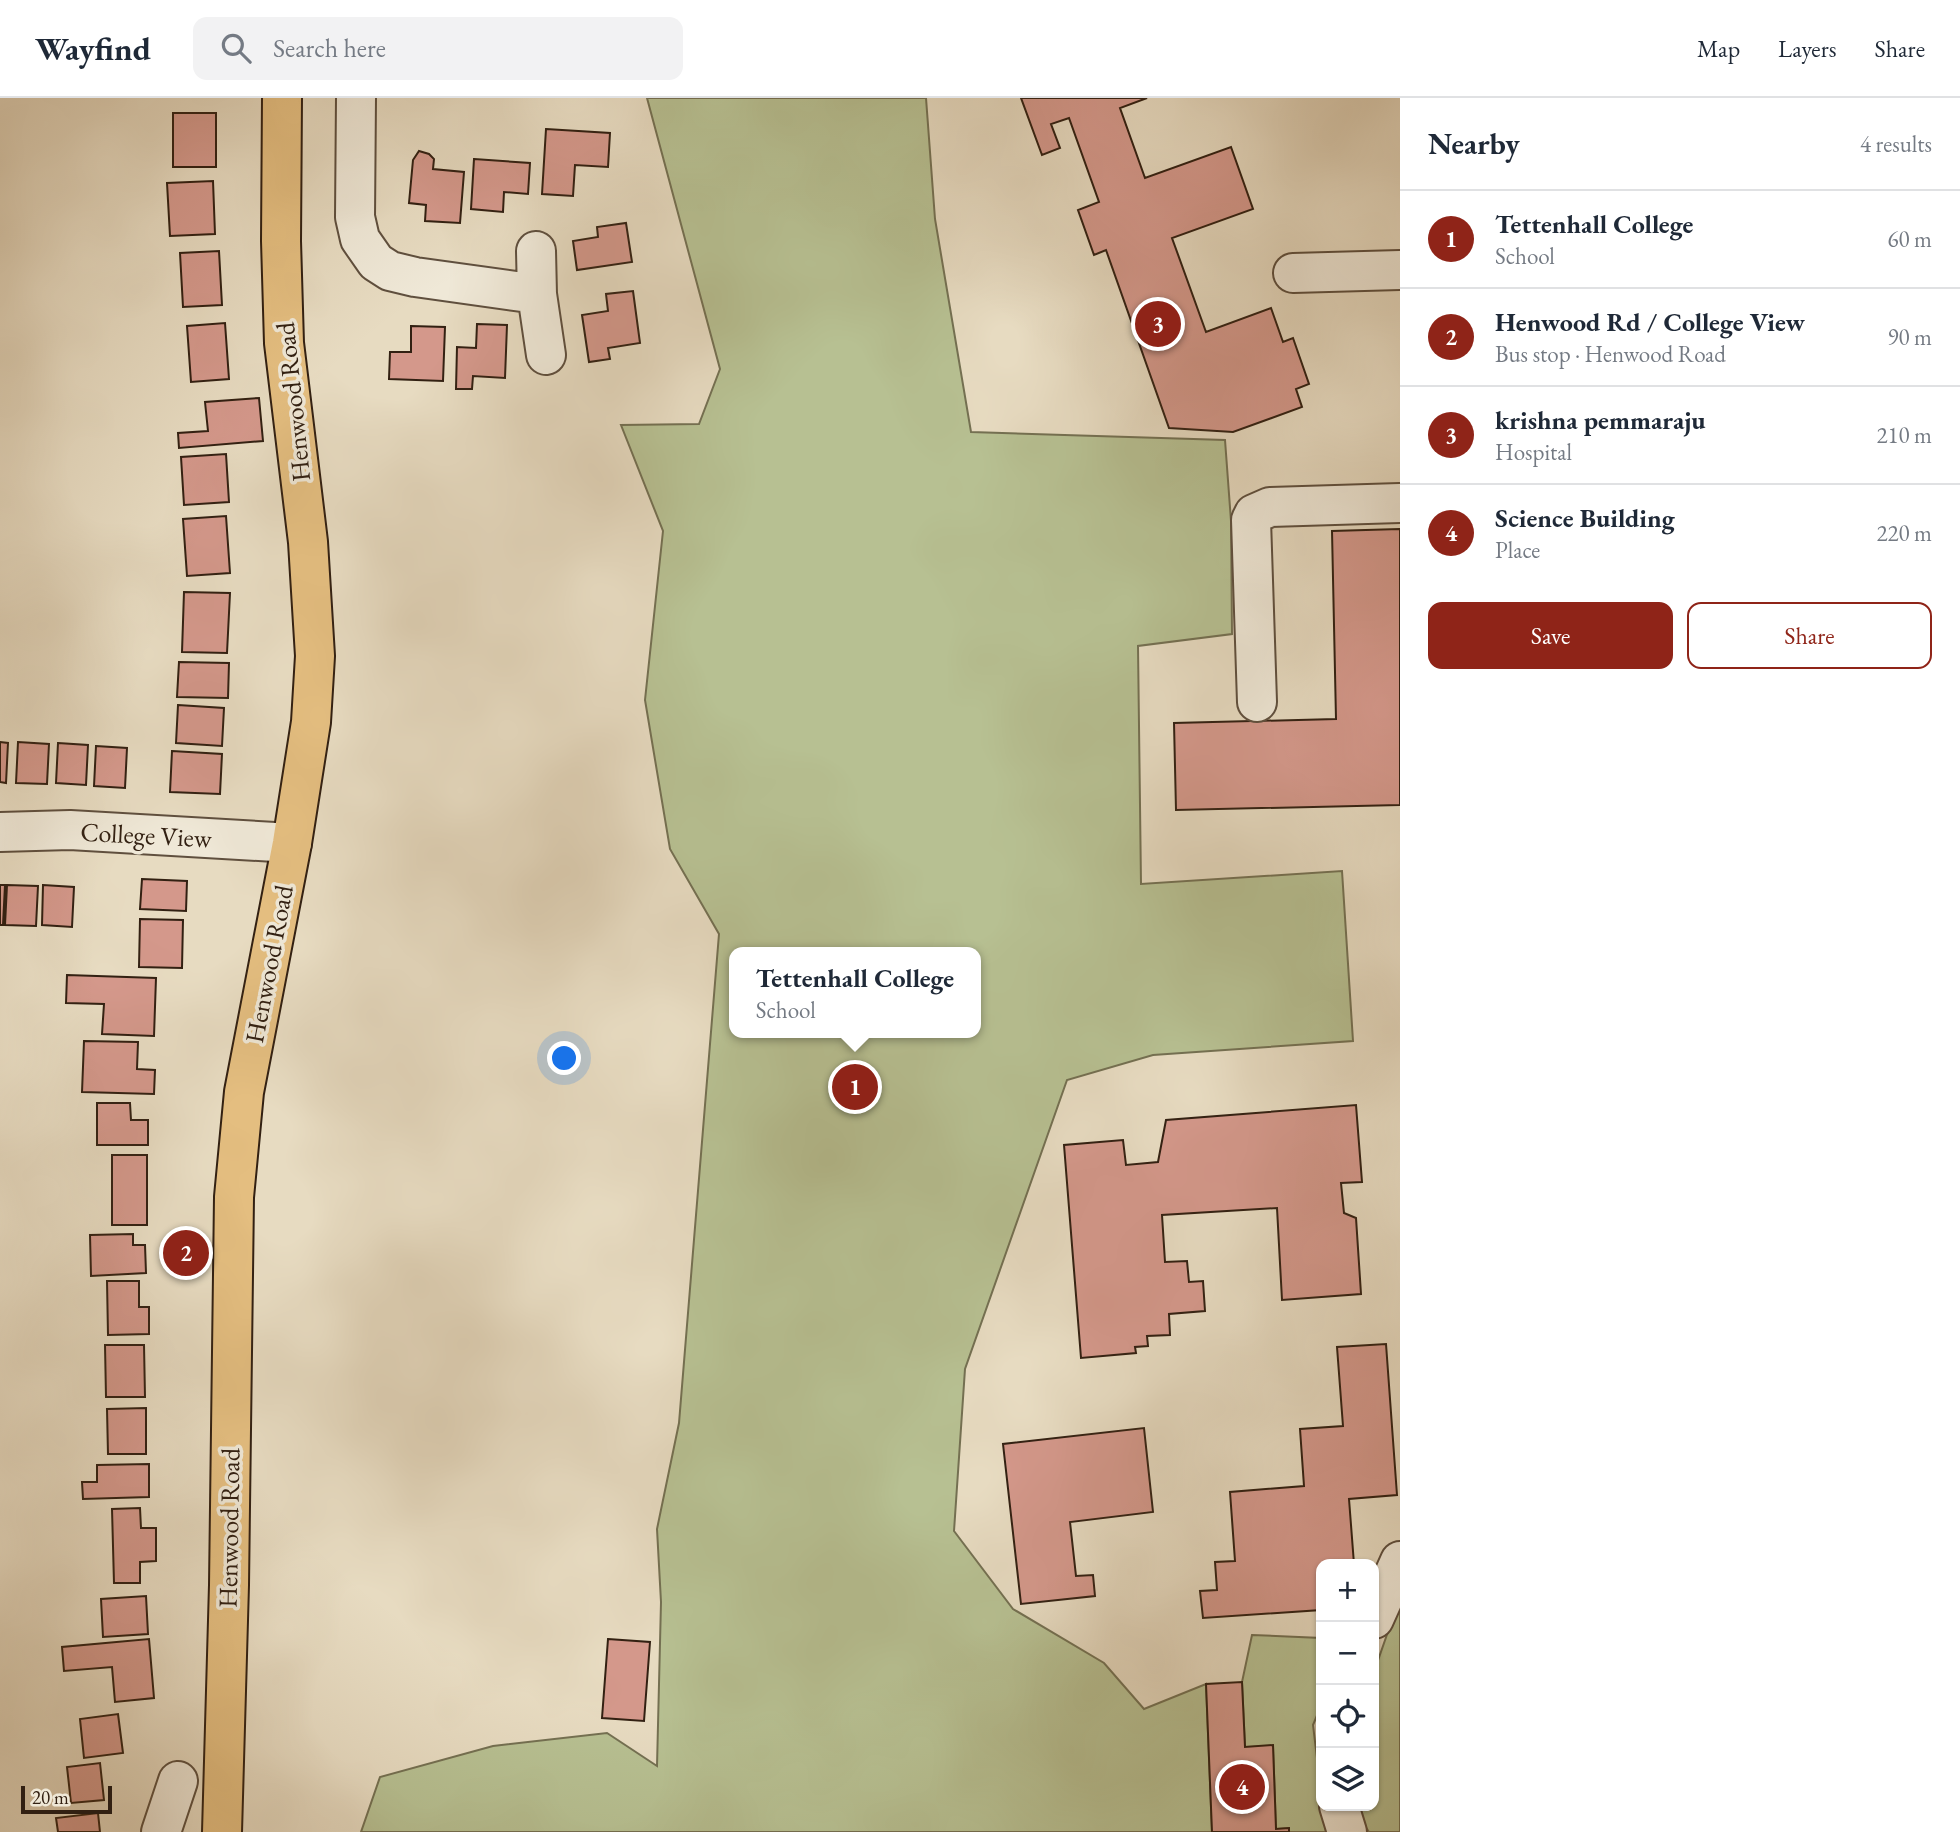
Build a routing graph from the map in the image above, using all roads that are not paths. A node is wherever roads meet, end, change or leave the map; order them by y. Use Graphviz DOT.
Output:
graph roads {
  1 [pos="282,98"];
  2 [pos="356,98"];
  3 [pos="537,251"];
  4 [pos="1400,270"];
  5 [pos="1293,273"];
  6 [pos="537,294"];
  7 [pos="546,355"];
  8 [pos="1400,503"];
  9 [pos="1257,702"];
  10 [pos="0,832"];
  11 [pos="292,844"];
  12 [pos="1400,1561"];
  13 [pos="1379,1608"];
  14 [pos="178,1781"];
  15 [pos="1341,1811"];
  16 [pos="167,1831"];
  17 [pos="222,1832"];
  18 [pos="1347,1832"];
  1 -- 11 [label="main road, Henwood Road"];
  2 -- 6 [label="street"];
  3 -- 6 [label="street"];
  4 -- 5 [label="street"];
  6 -- 7 [label="street"];
  8 -- 9 [label="street"];
  10 -- 11 [label="street, College View"];
  11 -- 17 [label="main road, Henwood Road"];
  12 -- 13 [label="street"];
  14 -- 16 [label="street"];
  15 -- 18 [label="street"];
}
